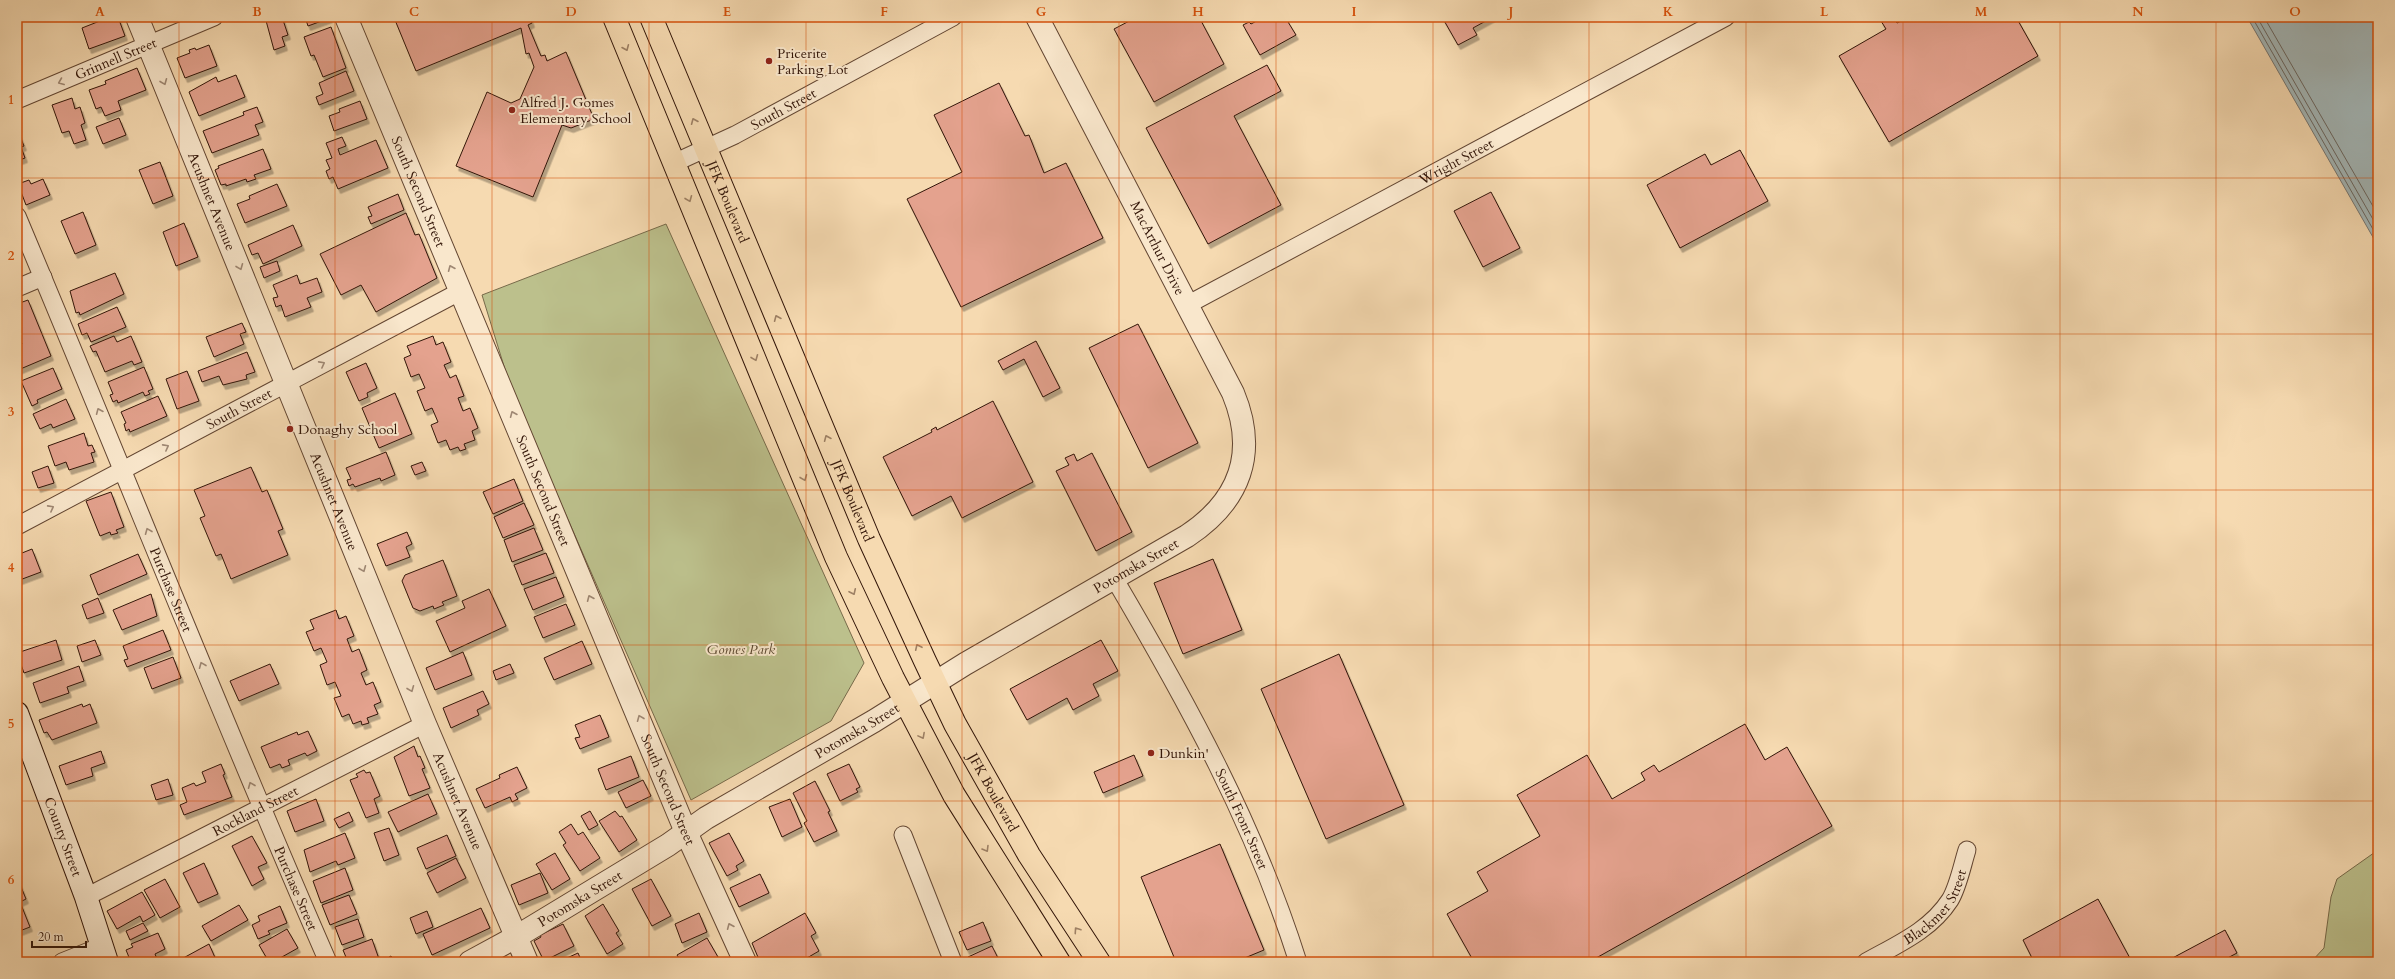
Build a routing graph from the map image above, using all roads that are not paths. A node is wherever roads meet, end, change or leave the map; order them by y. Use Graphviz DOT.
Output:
graph roads {
  1 [pos="137,17"];
  2 [pos="214,17"];
  3 [pos="346,17"];
  4 [pos="614,17"];
  5 [pos="651,17"];
  6 [pos="953,17"];
  7 [pos="1037,17"];
  8 [pos="1726,17"];
  9 [pos="149,46"];
  10 [pos="17,100"];
  11 [pos="706,149"];
  12 [pos="674,163"];
  13 [pos="17,216"];
  14 [pos="43,277"];
  15 [pos="17,288"];
  16 [pos="461,291"];
  17 [pos="1187,305"];
  18 [pos="288,383"];
  19 [pos="123,470"];
  20 [pos="1234,488"];
  21 [pos="17,526"];
  22 [pos="1114,578"];
  23 [pos="935,682"];
  24 [pos="904,702"];
  25 [pos="17,712"];
  26 [pos="425,724"];
  27 [pos="261,809"];
  28 [pos="686,832"];
  29 [pos="903,835"];
  30 [pos="1967,850"];
  31 [pos="86,897"];
  32 [pos="516,937"];
  33 [pos="104,954"];
  34 [pos="62,962"];
  35 [pos="328,962"];
  36 [pos="470,962"];
  37 [pos="527,962"];
  38 [pos="745,962"];
  39 [pos="953,962"];
  40 [pos="1059,962"];
  41 [pos="1099,962"];
  42 [pos="1298,962"];
  43 [pos="1866,962"];
  1 -- 9 [label="street, Acushnet Avenue"];
  2 -- 9 [label="street, Grinnell Street"];
  16 -- 3 [label="street, South Second Street, one-way"];
  4 -- 12 [label="main road, one-way"];
  11 -- 5 [label="main road, JFK Boulevard, one-way"];
  6 -- 11 [label="street, South Street"];
  7 -- 17 [label="street, MacArthur Drive"];
  8 -- 17 [label="street, Wright Street"];
  9 -- 10 [label="street, Grinnell Street, one-way"];
  9 -- 18 [label="street, Acushnet Avenue, one-way"];
  11 -- 12 [label="street, South Street"];
  23 -- 11 [label="main road, JFK Boulevard, one-way"];
  12 -- 24 [label="main road, one-way"];
  13 -- 14 [label="street, Purchase Street"];
  14 -- 15 [label="street"];
  19 -- 14 [label="street, Purchase Street, one-way"];
  18 -- 16 [label="street, South Street, one-way"];
  28 -- 16 [label="street, South Second Street, one-way"];
  17 -- 20 [label="street, MacArthur Drive"];
  19 -- 18 [label="street, South Street, one-way"];
  18 -- 26 [label="street, Acushnet Avenue, one-way"];
  21 -- 19 [label="street, South Street, one-way"];
  27 -- 19 [label="street, Purchase Street, one-way"];
  20 -- 22 [label="street, Potomska Street"];
  22 -- 23 [label="street, Potomska Street"];
  22 -- 42 [label="street, South Front Street"];
  23 -- 24 [label="street, Potomska Street"];
  41 -- 23 [label="main road, JFK Boulevard, one-way"];
  24 -- 28 [label="street, Potomska Street"];
  24 -- 40 [label="main road, one-way"];
  25 -- 31 [label="street, County Street"];
  26 -- 27 [label="street, Rockland Street"];
  26 -- 32 [label="street, Acushnet Avenue"];
  27 -- 31 [label="street, Rockland Street"];
  27 -- 35 [label="street, Purchase Street"];
  28 -- 32 [label="street, Potomska Street"];
  38 -- 28 [label="street, South Second Street, one-way"];
  29 -- 39 [label="street"];
  30 -- 43 [label="street, Blackmer Street"];
  31 -- 33 [label="street, County Street"];
  32 -- 36 [label="street, Potomska Street"];
  32 -- 37 [label="street, Acushnet Avenue"];
  33 -- 34 [label="street"];
}
